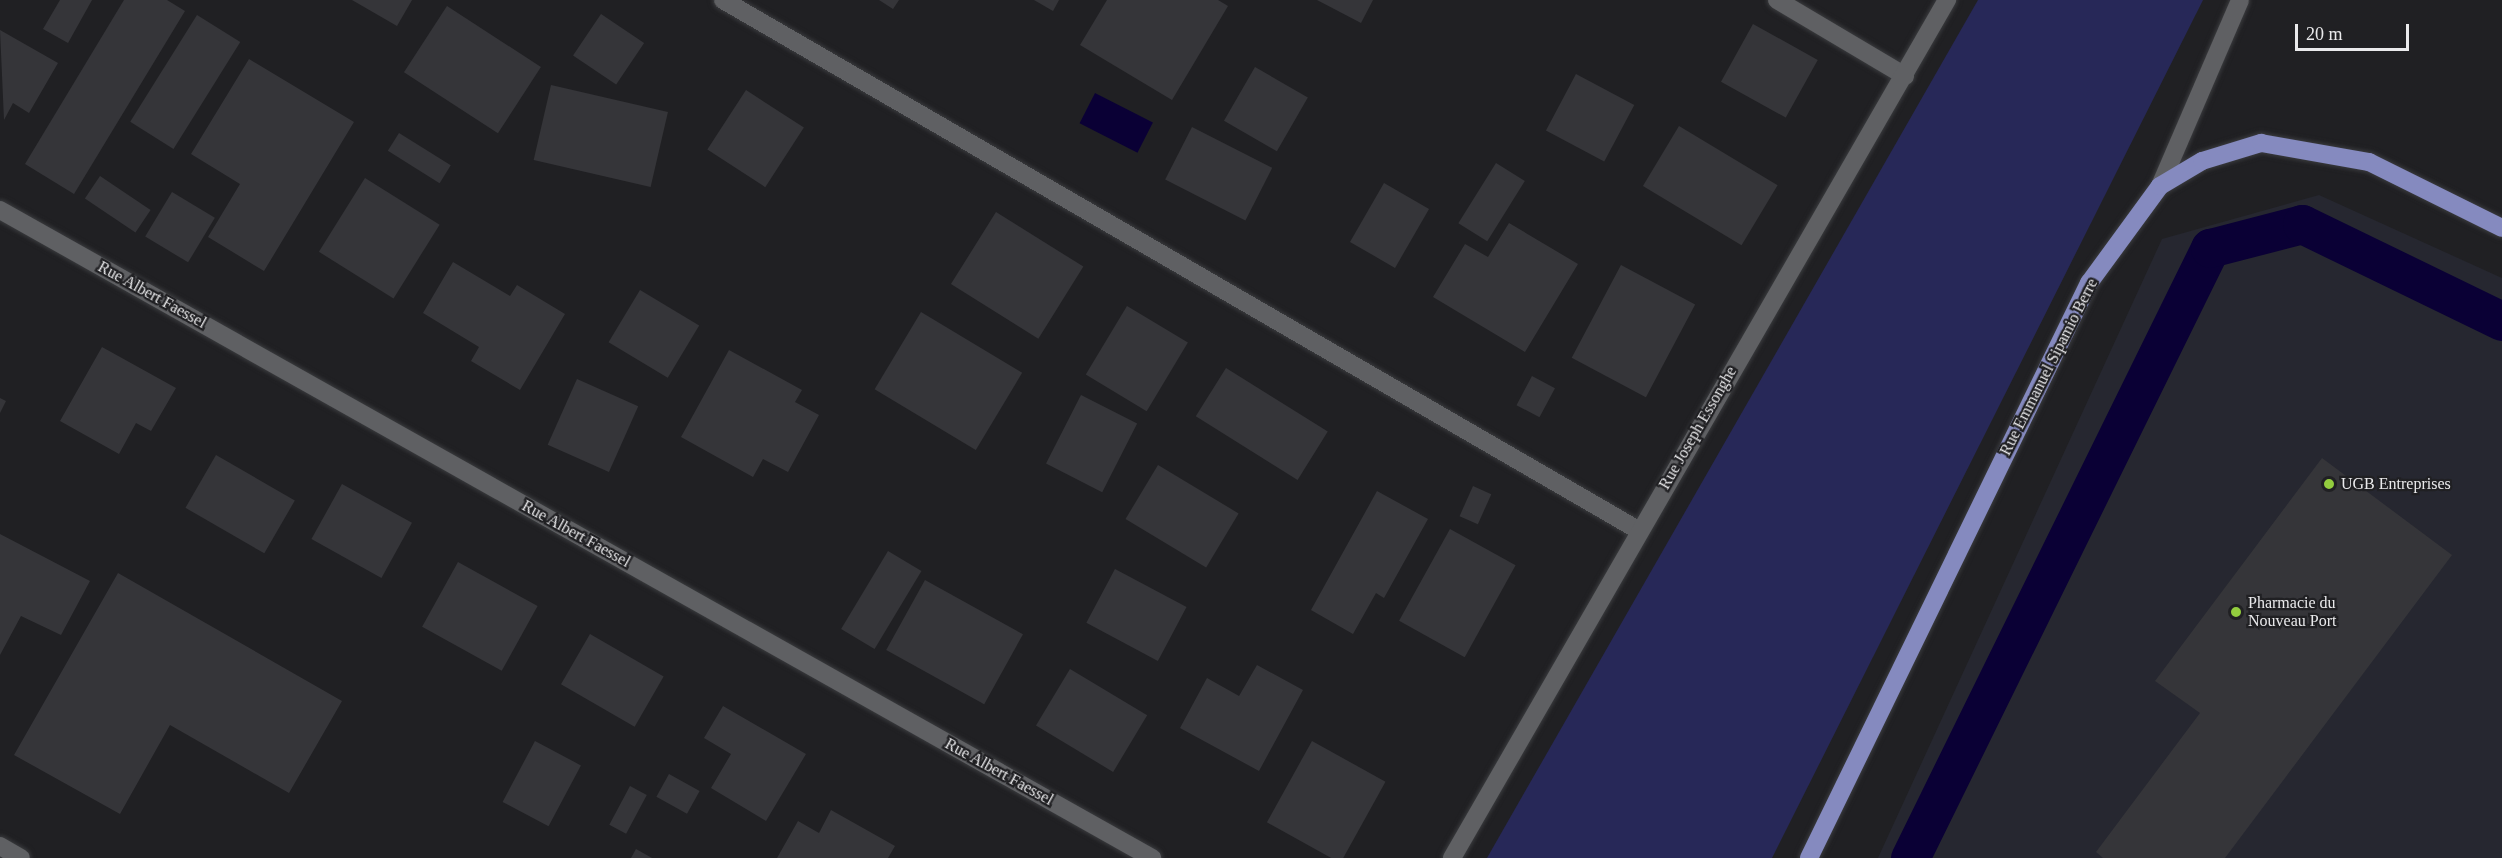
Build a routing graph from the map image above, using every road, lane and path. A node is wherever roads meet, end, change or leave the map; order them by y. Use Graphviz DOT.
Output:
graph roads {
  1 [pos="723,0"];
  2 [pos="1777,0"];
  3 [pos="1947,0"];
  4 [pos="2240,0"];
  5 [pos="1905,76"];
  6 [pos="2160,186"];
  7 [pos="0,210"];
  8 [pos="2502,228"];
  9 [pos="1638,530"];
  10 [pos="0,846"];
  11 [pos="21,858"];
  12 [pos="1152,858"];
  13 [pos="1452,858"];
  14 [pos="1809,858"];
  1 -- 9 [label="street"];
  2 -- 5 [label="street"];
  3 -- 5 [label="street, Rue Joseph Essonghe"];
  4 -- 6 [label="street"];
  5 -- 9 [label="street, Rue Joseph Essonghe"];
  6 -- 8 [label="main road, Rue Emmanuel Sipamio Berre"];
  6 -- 14 [label="main road, Rue Emmanuel Sipamio Berre"];
  7 -- 12 [label="street, Rue Albert Faessel"];
  9 -- 13 [label="street, Rue Joseph Essonghe"];
  10 -- 11 [label="street"];
}
